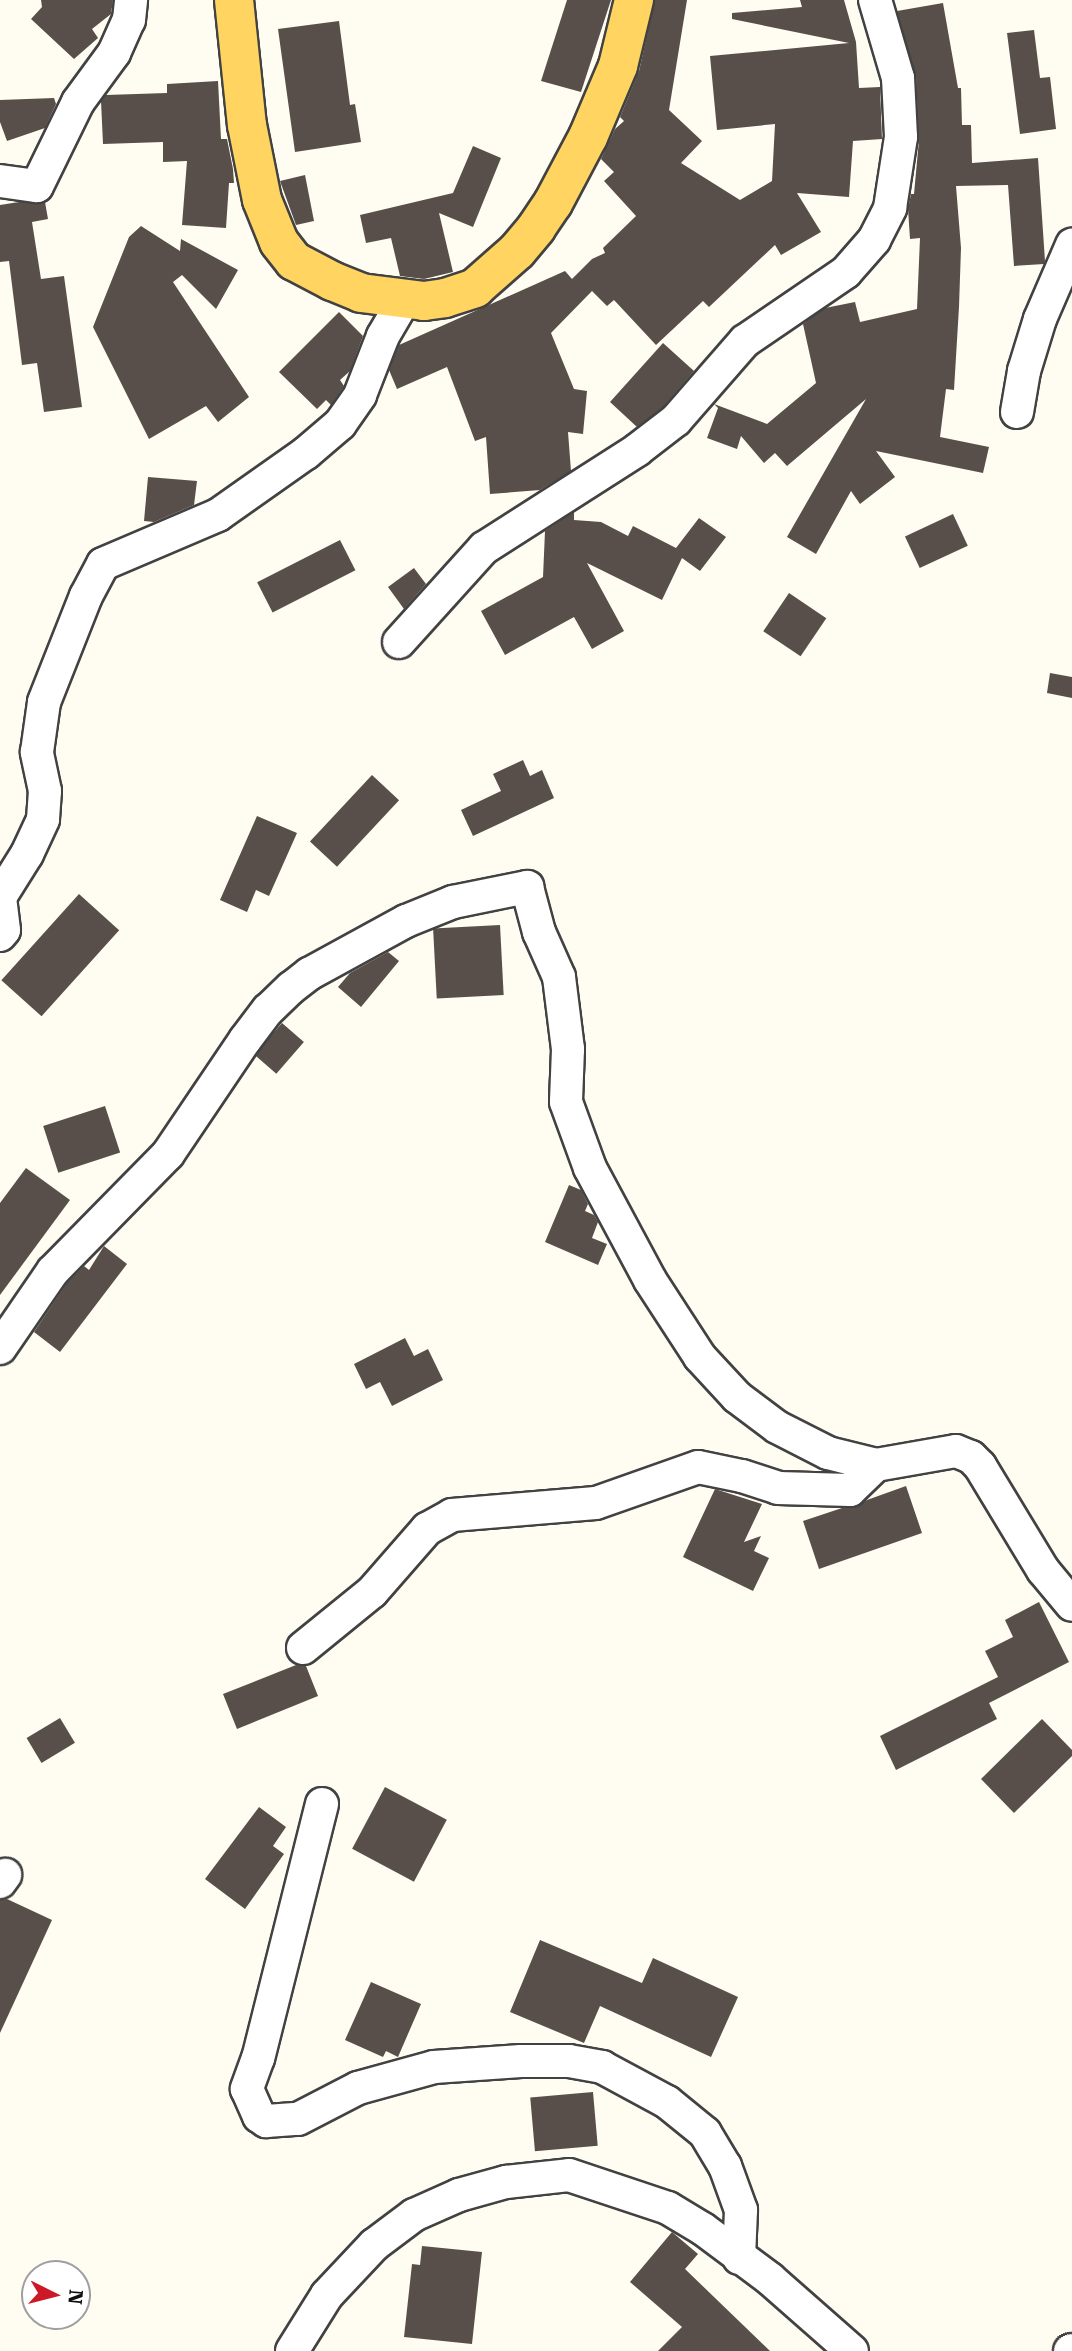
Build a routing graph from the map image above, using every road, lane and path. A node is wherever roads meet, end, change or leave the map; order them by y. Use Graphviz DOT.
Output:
graph roads {
  1 [pos="131,0"];
  2 [pos="234,0"];
  3 [pos="634,0"];
  4 [pos="875,0"];
  5 [pos="0,181"];
  6 [pos="1072,245"];
  7 [pos="404,300"];
  8 [pos="1017,412"];
  9 [pos="400,642"];
  10 [pos="0,935"];
  11 [pos="0,1348"];
  12 [pos="876,1465"];
  13 [pos="1072,1605"];
  14 [pos="303,1648"];
  15 [pos="322,1804"];
  16 [pos="739,2258"];
  17 [pos="292,2351"];
  18 [pos="852,2351"];
  1 -- 5 [label="street"];
  2 -- 7 [label="main road"];
  3 -- 7 [label="main road"];
  4 -- 9 [label="street"];
  6 -- 8 [label="street"];
  7 -- 10 [label="street"];
  11 -- 12 [label="street"];
  12 -- 13 [label="street"];
  12 -- 14 [label="street"];
  15 -- 16 [label="street"];
  16 -- 17 [label="street"];
  16 -- 18 [label="street"];
}
